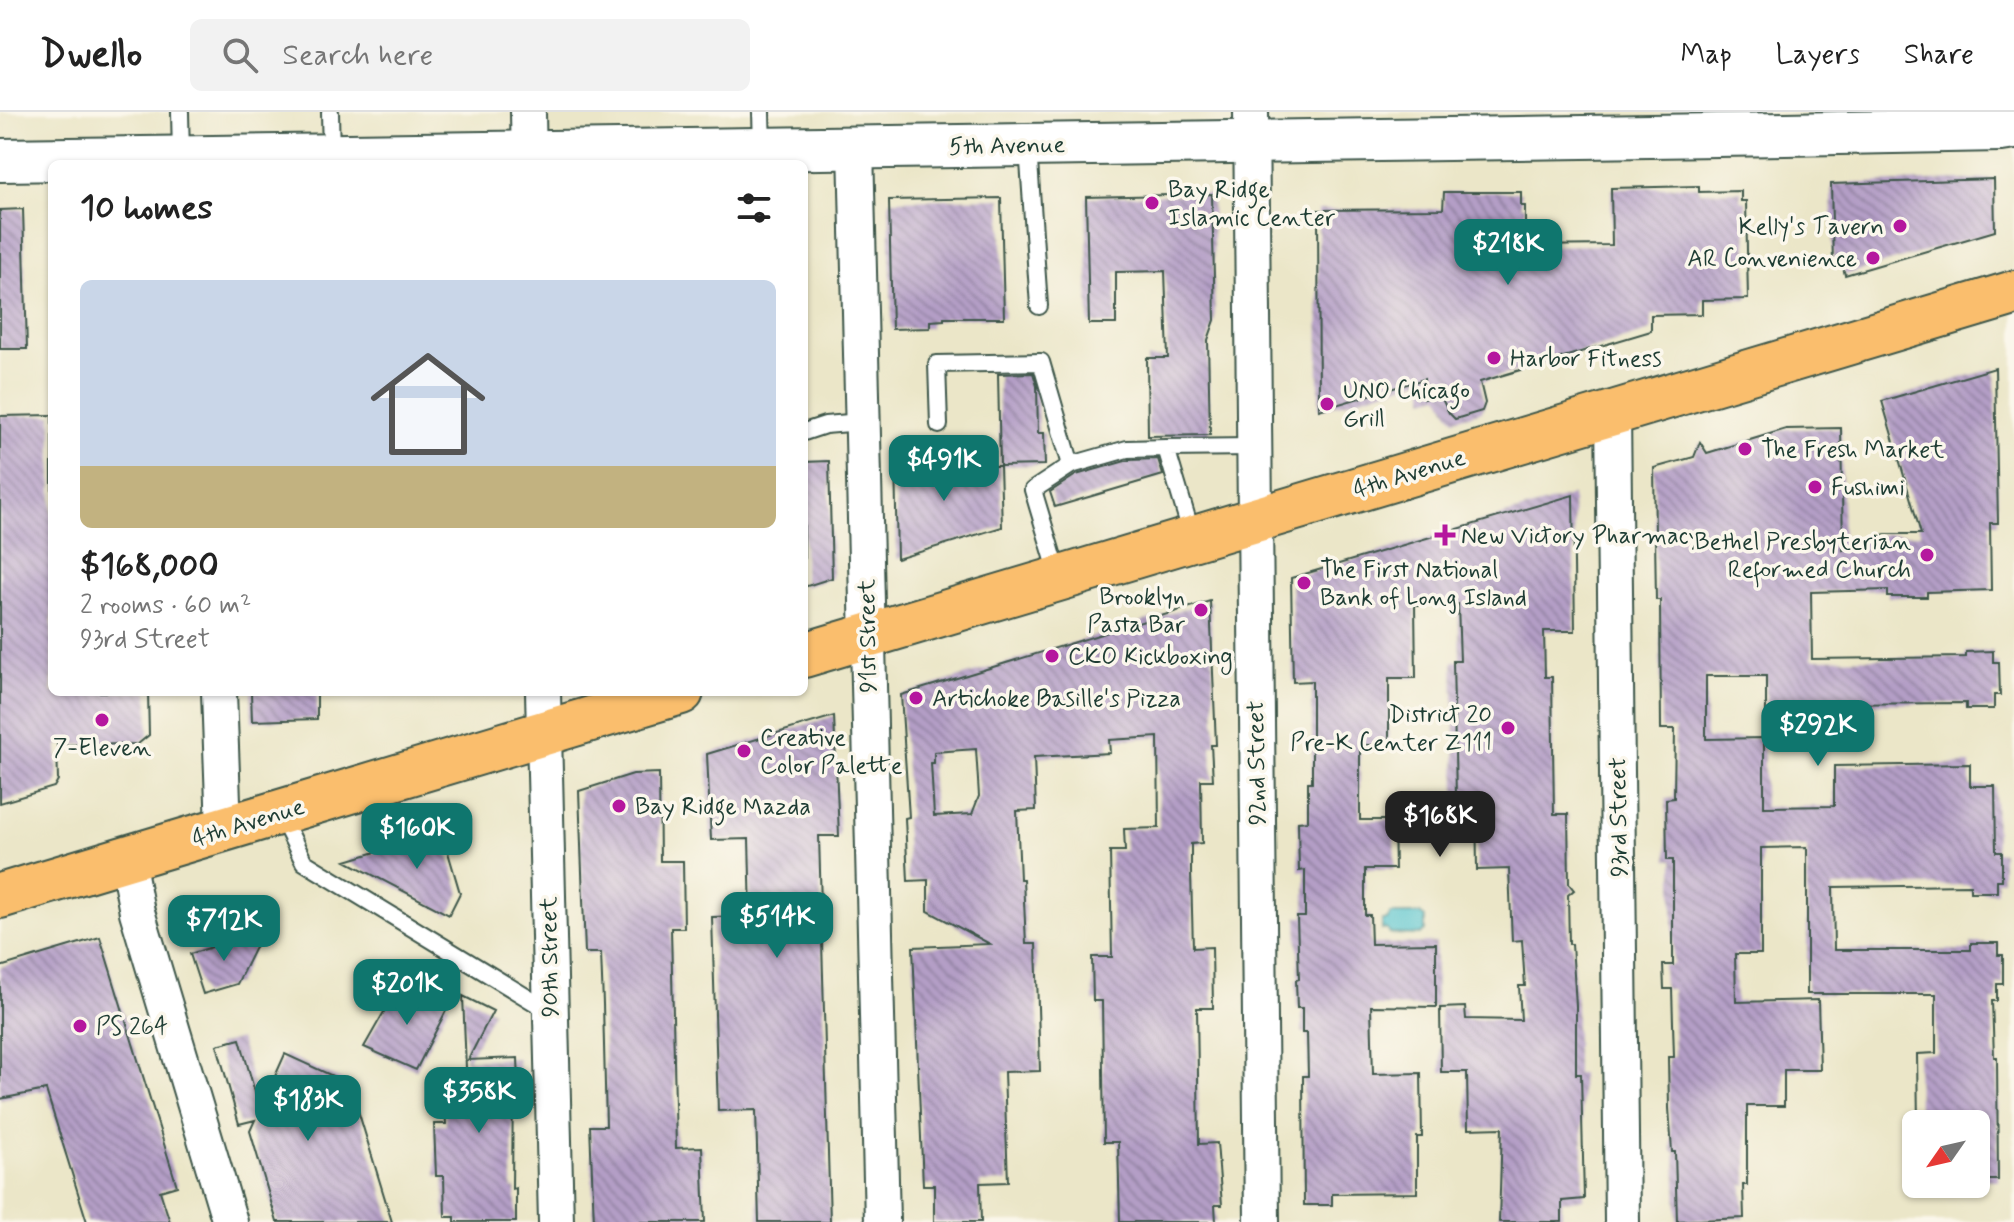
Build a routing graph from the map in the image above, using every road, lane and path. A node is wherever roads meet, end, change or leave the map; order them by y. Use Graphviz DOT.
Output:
graph roads {
  1 [pos="180,112"];
  2 [pos="330,112"];
  3 [pos="1251,127"];
  4 [pos="2014,128"];
  5 [pos="762,130"];
  6 [pos="528,143"];
  7 [pos="1028,145"];
  8 [pos="856,147"];
  9 [pos="331,155"];
  10 [pos="0,160"];
  11 [pos="196,160"];
  12 [pos="48,162"];
  13 [pos="2014,293"];
  14 [pos="1039,306"];
  15 [pos="1613,412"];
  16 [pos="862,422"];
  17 [pos="939,425"];
  18 [pos="808,431"];
  19 [pos="1253,447"];
  20 [pos="1166,448"];
  21 [pos="1071,465"];
  22 [pos="1254,520"];
  23 [pos="1193,538"];
  24 [pos="1059,578"];
  25 [pos="866,636"];
  26 [pos="808,654"];
  27 [pos="219,696"];
  28 [pos="653,696"];
  29 [pos="543,712"];
  30 [pos="280,812"];
  31 [pos="224,829"];
  32 [pos="127,859"];
  33 [pos="0,896"];
  34 [pos="550,1011"];
  35 [pos="230,1222"];
  36 [pos="556,1222"];
  37 [pos="882,1222"];
  38 [pos="1262,1222"];
  39 [pos="1622,1222"];
  1 -- 11 [label="lane"];
  2 -- 9 [label="lane"];
  3 -- 4 [label="street, 5th Avenue"];
  3 -- 7 [label="street, 5th Avenue"];
  3 -- 19 [label="street, 92nd Street"];
  5 -- 6 [label="street, 5th Avenue"];
  5 -- 8 [label="street, 5th Avenue"];
  6 -- 9 [label="street, 5th Avenue"];
  7 -- 8 [label="street, 5th Avenue"];
  7 -- 14 [label="lane"];
  8 -- 16 [label="street, 91st Street"];
  9 -- 11 [label="street, 5th Avenue"];
  10 -- 12 [label="street, 5th Avenue"];
  13 -- 15 [label="main road, 4th Avenue"];
  15 -- 22 [label="main road, 4th Avenue"];
  15 -- 39 [label="street, 93rd Street"];
  16 -- 18 [label="lane"];
  16 -- 25 [label="street, 91st Street"];
  17 -- 21 [label="lane"];
  19 -- 20 [label="lane"];
  19 -- 22 [label="street, 92nd Street"];
  20 -- 21 [label="lane"];
  20 -- 23 [label="lane"];
  21 -- 24 [label="lane"];
  22 -- 23 [label="main road, 4th Avenue"];
  22 -- 38 [label="street, 92nd Street"];
  23 -- 24 [label="main road, 4th Avenue"];
  24 -- 25 [label="main road, 4th Avenue"];
  25 -- 26 [label="main road, 4th Avenue"];
  25 -- 37 [label="street, 91st Street"];
  27 -- 31 [label="street"];
  28 -- 29 [label="main road, 4th Avenue"];
  29 -- 30 [label="main road, 4th Avenue"];
  29 -- 34 [label="street, 90th Street"];
  30 -- 31 [label="main road, 4th Avenue"];
  30 -- 34 [label="lane"];
  31 -- 32 [label="main road, 4th Avenue"];
  32 -- 33 [label="main road, 4th Avenue"];
  32 -- 35 [label="street"];
  34 -- 36 [label="street, 90th Street"];
}
